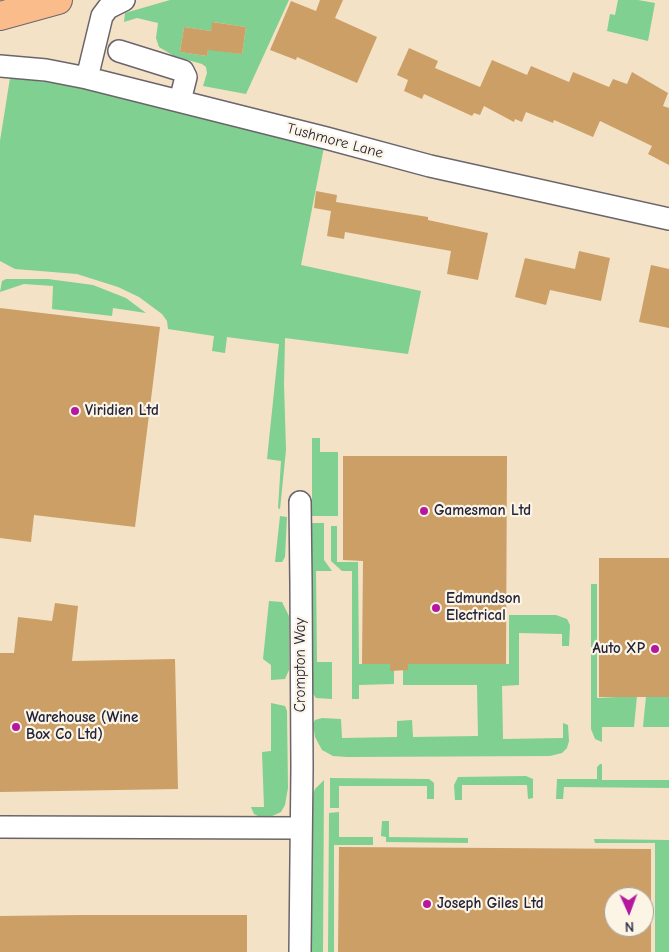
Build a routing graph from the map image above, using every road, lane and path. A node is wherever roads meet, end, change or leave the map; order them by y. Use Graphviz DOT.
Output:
graph roads {
  1 [pos="58,0"];
  2 [pos="124,0"];
  3 [pos="0,16"];
  4 [pos="119,51"];
  5 [pos="0,66"];
  6 [pos="87,78"];
  7 [pos="180,101"];
  8 [pos="669,219"];
  9 [pos="300,502"];
  10 [pos="0,827"];
  11 [pos="300,828"];
  12 [pos="300,952"];
  1 -- 3 [label="main road"];
  2 -- 6 [label="street"];
  4 -- 7 [label="street"];
  5 -- 6 [label="street, Tushmore Lane"];
  6 -- 7 [label="street, Tushmore Lane"];
  7 -- 8 [label="street, Tushmore Lane"];
  9 -- 11 [label="street, Crompton Way"];
  10 -- 11 [label="street"];
  11 -- 12 [label="street, Crompton Way"];
}
